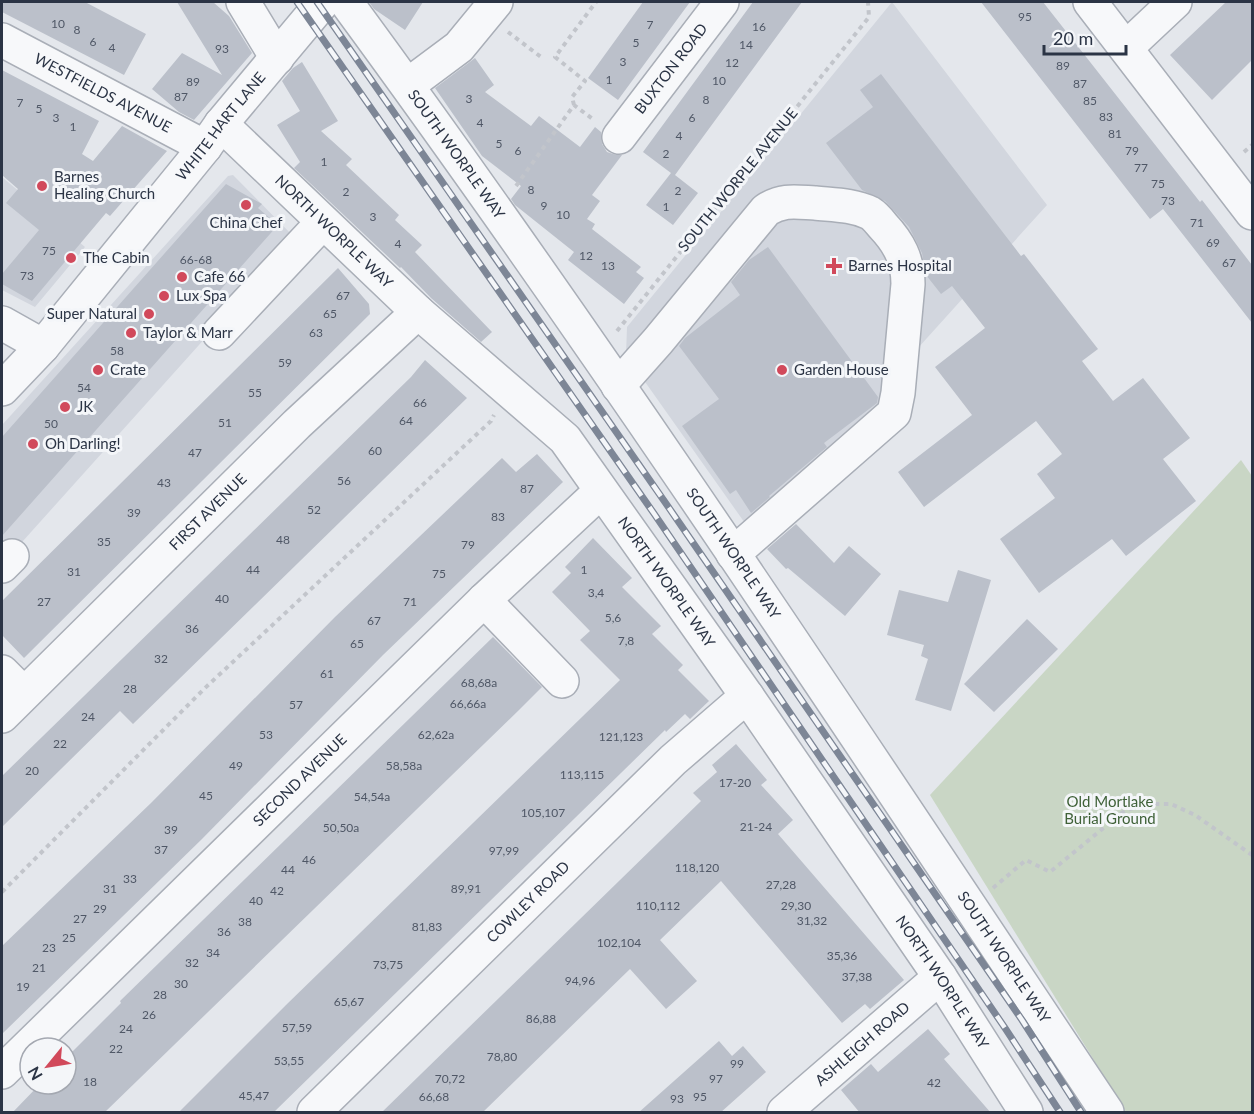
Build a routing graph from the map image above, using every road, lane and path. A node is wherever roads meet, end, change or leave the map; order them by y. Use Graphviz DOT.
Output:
graph roads {
  1 [pos="243,2"];
  2 [pos="323,2"];
  3 [pos="346,2"];
  4 [pos="596,2"];
  5 [pos="722,2"];
  6 [pos="868,2"];
  7 [pos="1090,2"];
  8 [pos="1175,2"];
  9 [pos="491,9"];
  10 [pos="2,40"];
  11 [pos="1125,48"];
  12 [pos="541,57"];
  13 [pos="277,58"];
  14 [pos="408,86"];
  15 [pos="574,105"];
  16 [pos="213,135"];
  17 [pos="619,137"];
  18 [pos="497,210"];
  19 [pos="1252,213"];
  20 [pos="323,222"];
  21 [pos="417,312"];
  22 [pos="2,324"];
  23 [pos="219,333"];
  24 [pos="657,341"];
  25 [pos="43,346"];
  26 [pos="597,355"];
  27 [pos="618,386"];
  28 [pos="506,387"];
  29 [pos="2,389"];
  30 [pos="601,491"];
  31 [pos="739,548"];
  32 [pos="484,600"];
  33 [pos="562,681"];
  34 [pos="9,694"];
  35 [pos="747,696"];
  36 [pos="1252,855"];
  37 [pos="2,892"];
  38 [pos="970,907"];
  39 [pos="940,977"];
  40 [pos="2,1072"];
  41 [pos="314,1113"];
  42 [pos="784,1113"];
  43 [pos="1026,1113"];
  44 [pos="1107,1113"];
  1 -- 13 [label="street"];
  2 -- 13 [label="street, WHITE HART LANE"];
  3 -- 14 [label="street, SOUTH WORPLE WAY"];
  4 -- 15 [label="path"];
  5 -- 17 [label="street, BUXTON ROAD"];
  6 -- 26 [label="path, SOUTH WORPLE AVENUE"];
  7 -- 11 [label="street"];
  8 -- 11 [label="street"];
  9 -- 12 [label="path"];
  9 -- 14 [label="street"];
  10 -- 16 [label="street, WESTFIELDS AVENUE"];
  11 -- 19 [label="street"];
  13 -- 16 [label="street, WHITE HART LANE"];
  14 -- 18 [label="street, SOUTH WORPLE WAY"];
  15 -- 17 [label="path"];
  15 -- 18 [label="path"];
  16 -- 20 [label="street, NORTH WORPLE WAY"];
  16 -- 25 [label="street, WHITE HART LANE"];
  18 -- 26 [label="street, SOUTH WORPLE WAY"];
  20 -- 21 [label="street, NORTH WORPLE WAY"];
  20 -- 23 [label="street"];
  21 -- 28 [label="street, NORTH WORPLE WAY"];
  21 -- 34 [label="street, FIRST AVENUE"];
  22 -- 25 [label="street"];
  24 -- 27 [label="street"];
  24 -- 31 [label="street"];
  24 -- 31 [label="street"];
  25 -- 29 [label="street, WHITE HART LANE"];
  26 -- 27 [label="street, SOUTH WORPLE WAY"];
  27 -- 31 [label="street, SOUTH WORPLE WAY"];
  28 -- 30 [label="street, NORTH WORPLE WAY"];
  28 -- 37 [label="path"];
  30 -- 32 [label="street, SECOND AVENUE"];
  30 -- 35 [label="street, NORTH WORPLE WAY"];
  31 -- 38 [label="street, SOUTH WORPLE WAY"];
  32 -- 33 [label="street"];
  32 -- 40 [label="street, SECOND AVENUE"];
  35 -- 39 [label="street, NORTH WORPLE WAY"];
  35 -- 41 [label="street, COWLEY ROAD"];
  36 -- 38 [label="path"];
  38 -- 44 [label="street, SOUTH WORPLE WAY"];
  39 -- 42 [label="street, ASHLEIGH ROAD"];
  39 -- 43 [label="street, NORTH WORPLE WAY"];
}
